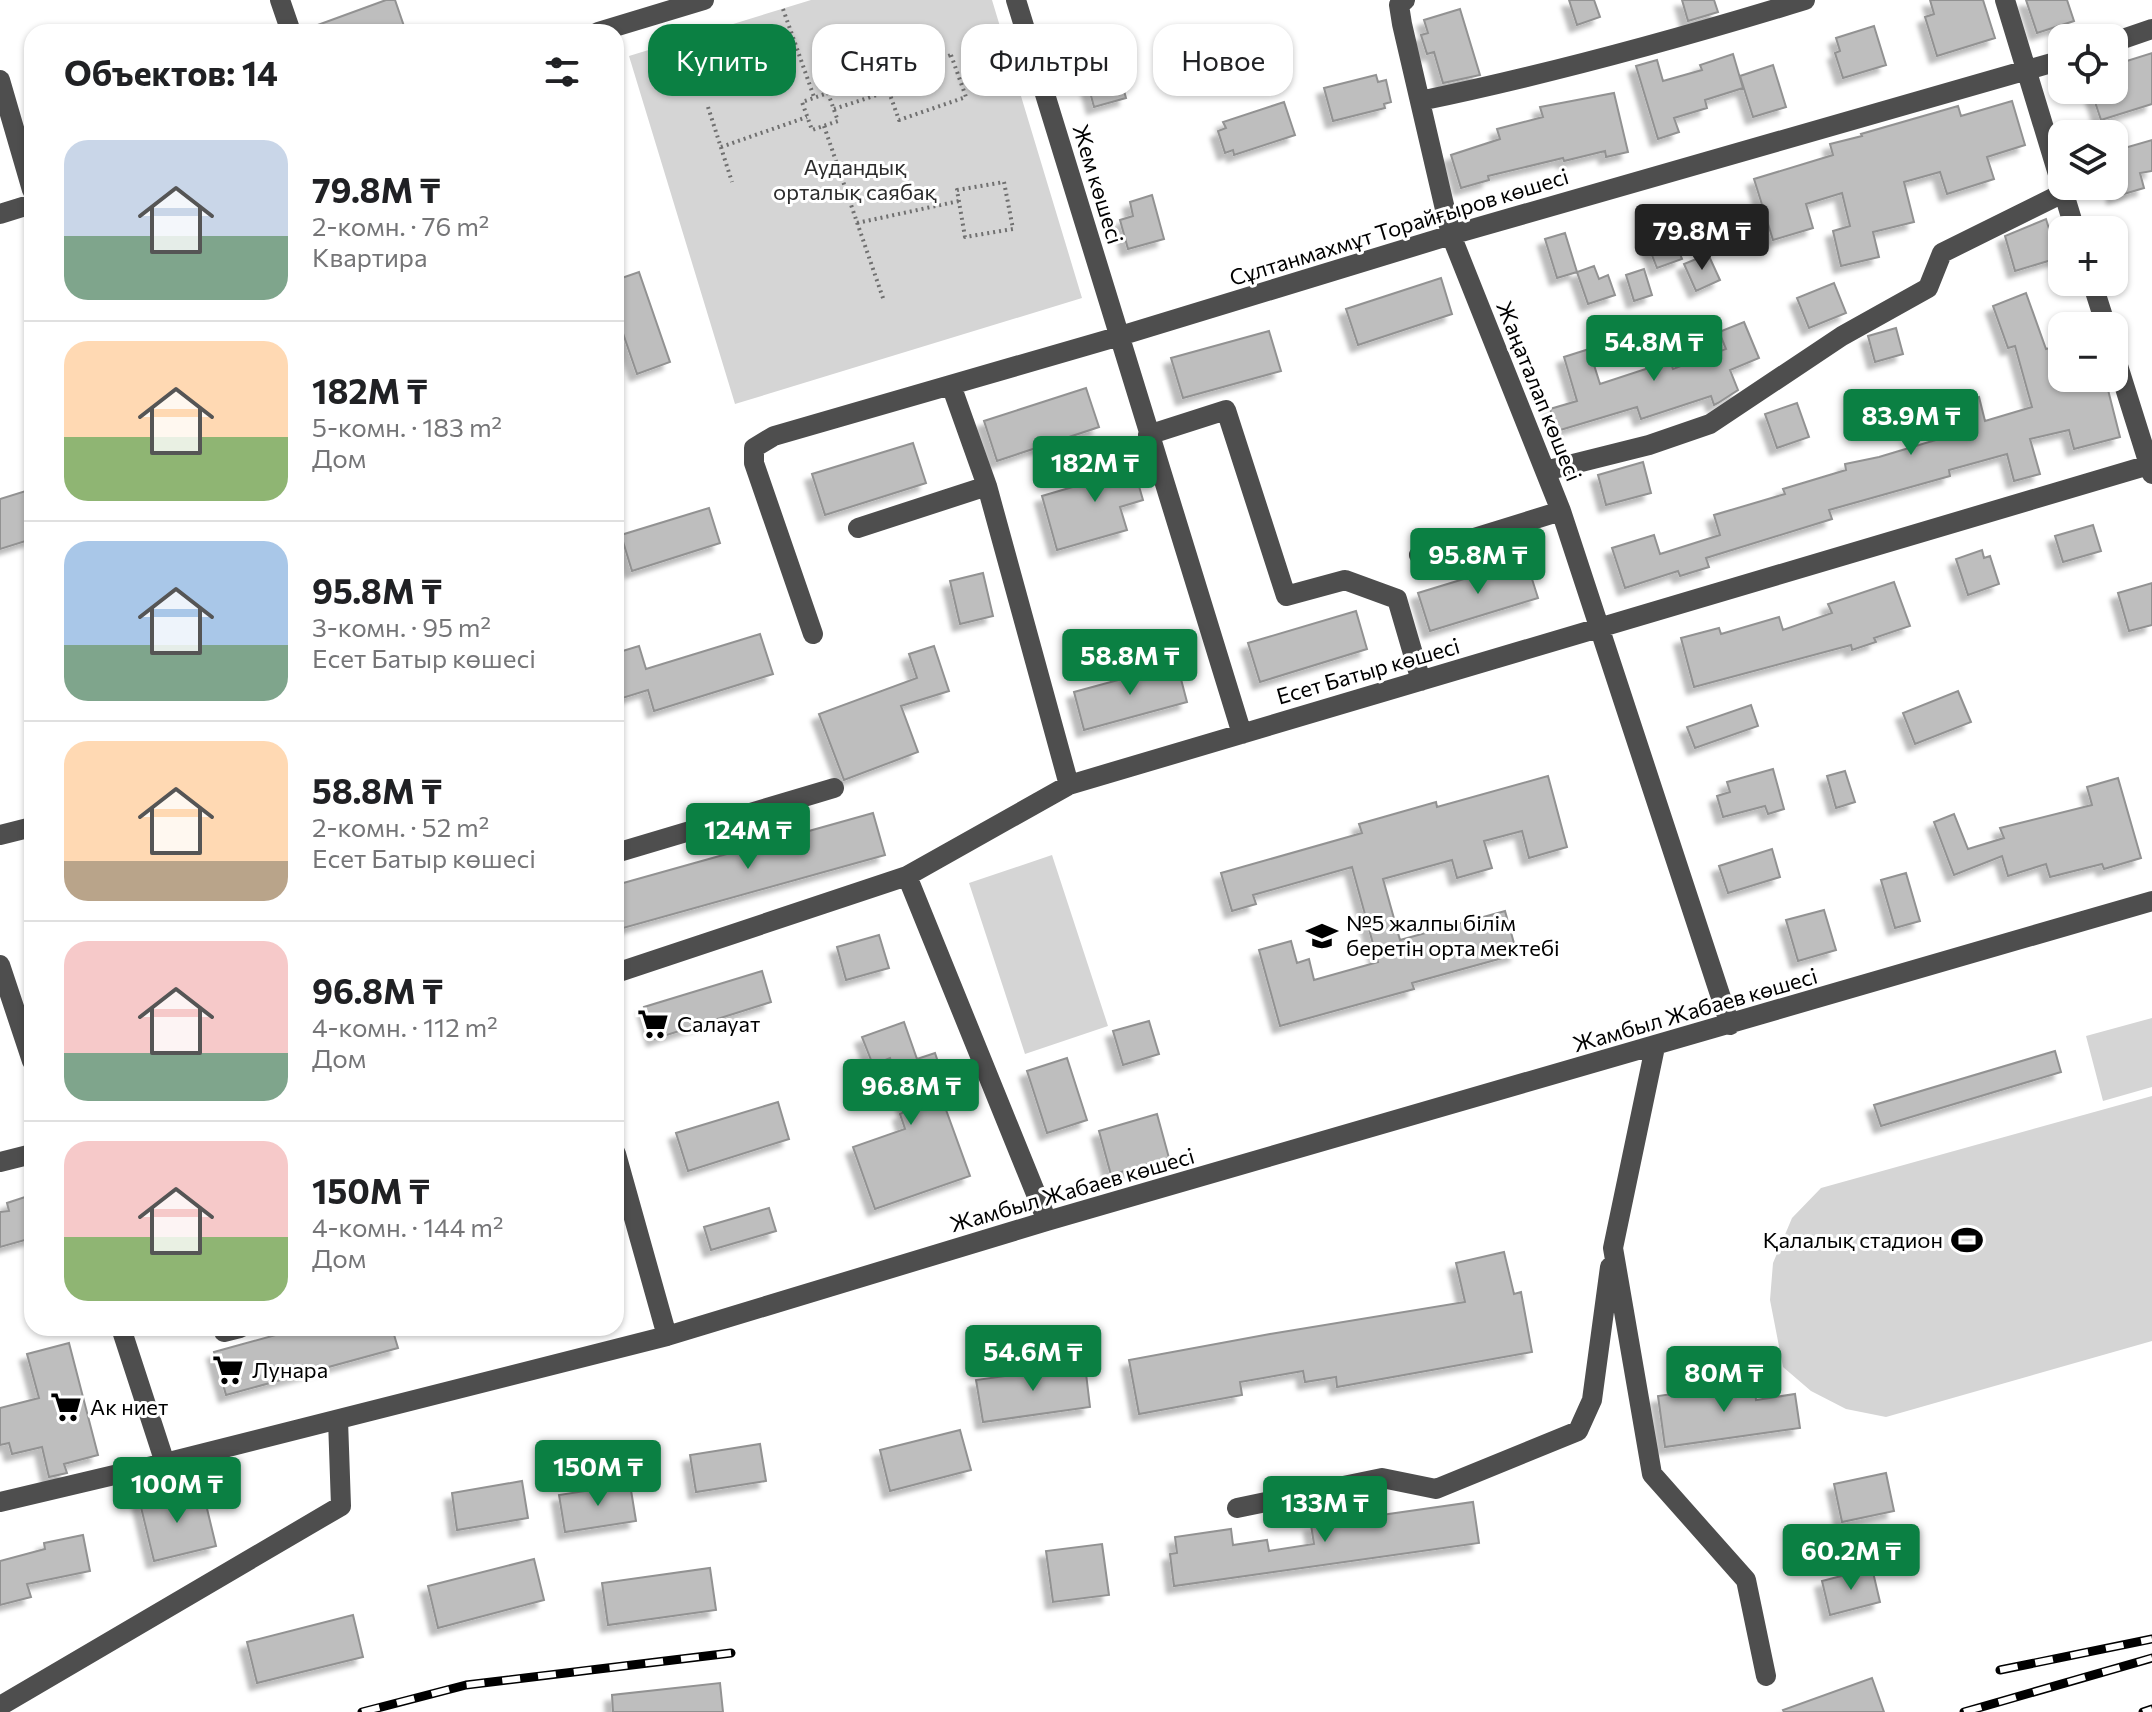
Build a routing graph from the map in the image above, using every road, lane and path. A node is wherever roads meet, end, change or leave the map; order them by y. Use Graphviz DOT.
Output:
graph roads {
  1 [pos="280,0"];
  2 [pos="704,0"];
  3 [pos="1016,0"];
  4 [pos="1405,0"];
  5 [pos="1805,0"];
  6 [pos="2005,0"];
  7 [pos="783,9"];
  8 [pos="288,24"];
  9 [pos="624,24"];
  10 [pos="2152,29"];
  11 [pos="2128,37"];
  12 [pos="2048,65"];
  13 [pos="2025,72"];
  14 [pos="0,80"];
  15 [pos="889,91"];
  16 [pos="873,96"];
  17 [pos="814,98"];
  18 [pos="1420,101"];
  19 [pos="708,107"];
  20 [pos="833,109"];
  21 [pos="807,117"];
  22 [pos="824,126"];
  23 [pos="2048,145"];
  24 [pos="721,147"];
  25 [pos="24,162"];
  26 [pos="732,182"];
  27 [pos="2049,200"];
  28 [pos="959,201"];
  29 [pos="24,206"];
  30 [pos="0,214"];
  31 [pos="857,223"];
  32 [pos="1451,235"];
  33 [pos="884,301"];
  34 [pos="1120,336"];
  35 [pos="951,385"];
  36 [pos="2127,392"];
  37 [pos="1148,435"];
  38 [pos="2151,468"];
  39 [pos="1545,471"];
  40 [pos="987,486"];
  41 [pos="1561,511"];
  42 [pos="858,528"];
  43 [pos="1419,555"];
  44 [pos="1598,628"];
  45 [pos="813,634"];
  46 [pos="1421,681"];
  47 [pos="1242,734"];
  48 [pos="1069,785"];
  49 [pos="834,788"];
  50 [pos="24,829"];
  51 [pos="0,835"];
  52 [pos="624,851"];
  53 [pos="907,876"];
  54 [pos="2152,901"];
  55 [pos="0,965"];
  56 [pos="624,970"];
  57 [pos="1730,1025"];
  58 [pos="24,1037"];
  59 [pos="1655,1047"];
  60 [pos="24,1156"];
  61 [pos="0,1162"];
  62 [pos="624,1183"];
  63 [pos="1047,1221"];
  64 [pos="1613,1248"];
  65 [pos="124,1336"];
  66 [pos="667,1336"];
  67 [pos="338,1420"];
  68 [pos="165,1463"];
  69 [pos="0,1502"];
  70 [pos="1237,1508"];
  71 [pos="1766,1676"];
  72 [pos="0,1706"];
  1 -- 8 [label="street"];
  2 -- 9 [label="street"];
  3 -- 34 [label="street, Жем көшесі"];
  4 -- 18 [label="street, Жаңаталап көшесі"];
  5 -- 18 [label="street"];
  6 -- 13 [label="street"];
  7 -- 17 [label="path"];
  10 -- 11 [label="street"];
  12 -- 13 [label="street, Сұлтанмахмұт Торайғыров көшесі"];
  13 -- 23 [label="street"];
  13 -- 32 [label="street, Сұлтанмахмұт Торайғыров көшесі"];
  14 -- 25 [label="street"];
  15 -- 15 [label="path"];
  16 -- 20 [label="path"];
  17 -- 20 [label="path"];
  17 -- 21 [label="path"];
  18 -- 32 [label="street, Жаңаталап көшесі"];
  19 -- 24 [label="path"];
  20 -- 22 [label="path"];
  21 -- 22 [label="path"];
  21 -- 24 [label="path"];
  22 -- 31 [label="path"];
  24 -- 26 [label="path"];
  27 -- 39 [label="street"];
  28 -- 28 [label="path"];
  28 -- 31 [label="path"];
  29 -- 30 [label="street"];
  31 -- 33 [label="path"];
  32 -- 34 [label="street, Сұлтанмахмұт Торайғыров көшесі"];
  32 -- 39 [label="street, Жаңаталап көшесі"];
  34 -- 35 [label="street, Сұлтанмахмұт Торайғыров көшесі"];
  34 -- 37 [label="street, Жем көшесі"];
  35 -- 40 [label="street"];
  35 -- 45 [label="street, Сұлтанмахмұт Торайғыров көшесі"];
  36 -- 38 [label="street"];
  37 -- 46 [label="street"];
  37 -- 47 [label="street, Жем көшесі"];
  38 -- 44 [label="street, Есет Батыр көшесі"];
  39 -- 41 [label="street, Жаңаталап көшесі"];
  40 -- 42 [label="street"];
  40 -- 48 [label="street"];
  41 -- 43 [label="street"];
  41 -- 44 [label="street, Жаңаталап көшесі"];
  44 -- 46 [label="street, Есет Батыр көшесі"];
  44 -- 57 [label="street, Жаңаталап көшесі"];
  46 -- 47 [label="street, Есет Батыр көшесі"];
  47 -- 48 [label="street, Есет Батыр көшесі"];
  48 -- 53 [label="street, Есет Батыр көшесі"];
  49 -- 52 [label="street"];
  50 -- 51 [label="street"];
  53 -- 56 [label="street, Есет Батыр көшесі"];
  53 -- 63 [label="street"];
  54 -- 57 [label="street, Жамбыл Жабаев көшесі"];
  55 -- 58 [label="street"];
  57 -- 59 [label="street, Жамбыл Жабаев көшесі"];
  59 -- 63 [label="street, Жамбыл Жабаев көшесі"];
  59 -- 64 [label="street"];
  60 -- 61 [label="street"];
  62 -- 66 [label="street"];
  63 -- 66 [label="street, Жамбыл Жабаев көшесі"];
  64 -- 70 [label="street"];
  64 -- 71 [label="street"];
  65 -- 68 [label="street"];
  66 -- 67 [label="street, Жамбыл Жабаев көшесі"];
  67 -- 68 [label="street, Жамбыл Жабаев көшесі"];
  67 -- 72 [label="street"];
  68 -- 69 [label="street, Жамбыл Жабаев көшесі"];
}
